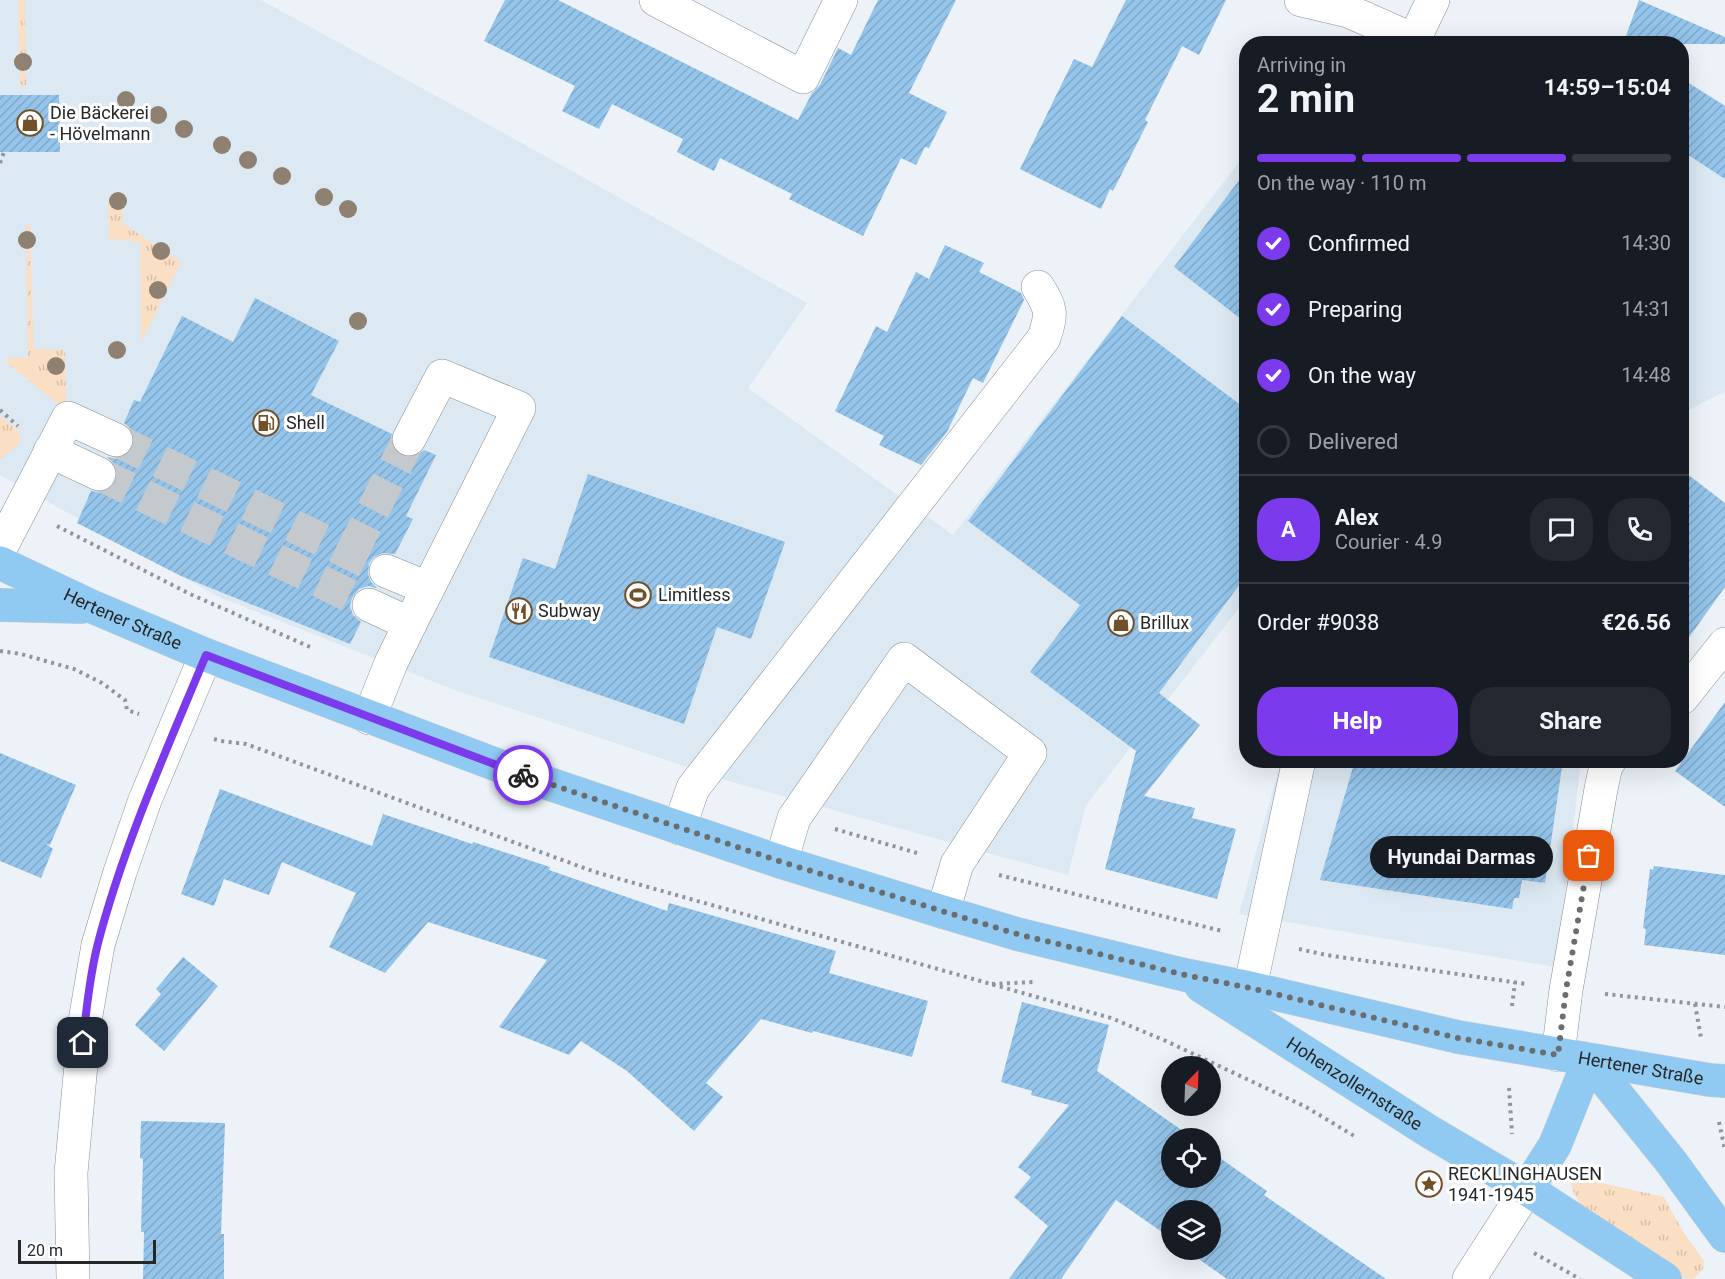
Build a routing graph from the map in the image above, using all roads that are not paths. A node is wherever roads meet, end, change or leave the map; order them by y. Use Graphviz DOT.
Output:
graph roads {
  1 [pos="656,0"];
  2 [pos="841,0"];
  3 [pos="1301,0"];
  4 [pos="1433,0"];
  5 [pos="1400,36"];
  6 [pos="1416,36"];
  7 [pos="1038,287"];
  8 [pos="409,439"];
  9 [pos="116,440"];
  10 [pos="50,451"];
  11 [pos="99,474"];
  12 [pos="0,549"];
  13 [pos="0,563"];
  14 [pos="386,571"];
  15 [pos="427,588"];
  16 [pos="0,605"];
  17 [pos="369,605"];
  18 [pos="93,607"];
  19 [pos="410,624"];
  20 [pos="1725,644"];
  21 [pos="206,655"];
  22 [pos="1689,689"];
  23 [pos="369,717"];
  24 [pos="1297,768"];
  25 [pos="1606,768"];
  26 [pos="680,828"];
  27 [pos="782,862"];
  28 [pos="944,912"];
  29 [pos="1185,975"];
  30 [pos="1250,988"];
  31 [pos="1558,1055"];
  32 [pos="1589,1060"];
  33 [pos="1725,1081"];
  34 [pos="1527,1189"];
  35 [pos="1725,1236"];
  36 [pos="73,1279"];
  37 [pos="1469,1279"];
  38 [pos="1665,1279"];
  1 -- 2 [label="street"];
  3 -- 5 [label="street"];
  4 -- 6 [label="street"];
  7 -- 26 [label="street"];
  8 -- 15 [label="street"];
  9 -- 10 [label="street"];
  10 -- 11 [label="street"];
  10 -- 12 [label="street"];
  13 -- 18 [label="main road, Hertener Straße"];
  14 -- 15 [label="street"];
  15 -- 19 [label="street"];
  16 -- 18 [label="main road"];
  17 -- 19 [label="street"];
  18 -- 21 [label="main road, Hertener Straße"];
  19 -- 23 [label="street"];
  20 -- 22 [label="street"];
  21 -- 23 [label="main road, Hertener Straße"];
  21 -- 36 [label="street"];
  23 -- 26 [label="main road, Hertener Straße"];
  24 -- 30 [label="street"];
  25 -- 31 [label="street, Hertener Straße"];
  26 -- 27 [label="main road, Hertener Straße"];
  27 -- 28 [label="main road, Hertener Straße"];
  27 -- 28 [label="street"];
  28 -- 29 [label="main road, Hertener Straße"];
  29 -- 30 [label="main road, Hertener Straße"];
  29 -- 34 [label="main road, Hohenzollernstraße"];
  30 -- 31 [label="main road, Hertener Straße"];
  31 -- 32 [label="main road, Hertener Straße"];
  32 -- 33 [label="main road, Hertener Straße"];
  32 -- 34 [label="main road"];
  32 -- 35 [label="main road"];
  34 -- 37 [label="street"];
  34 -- 38 [label="main road, Hohenzollernstraße"];
}
